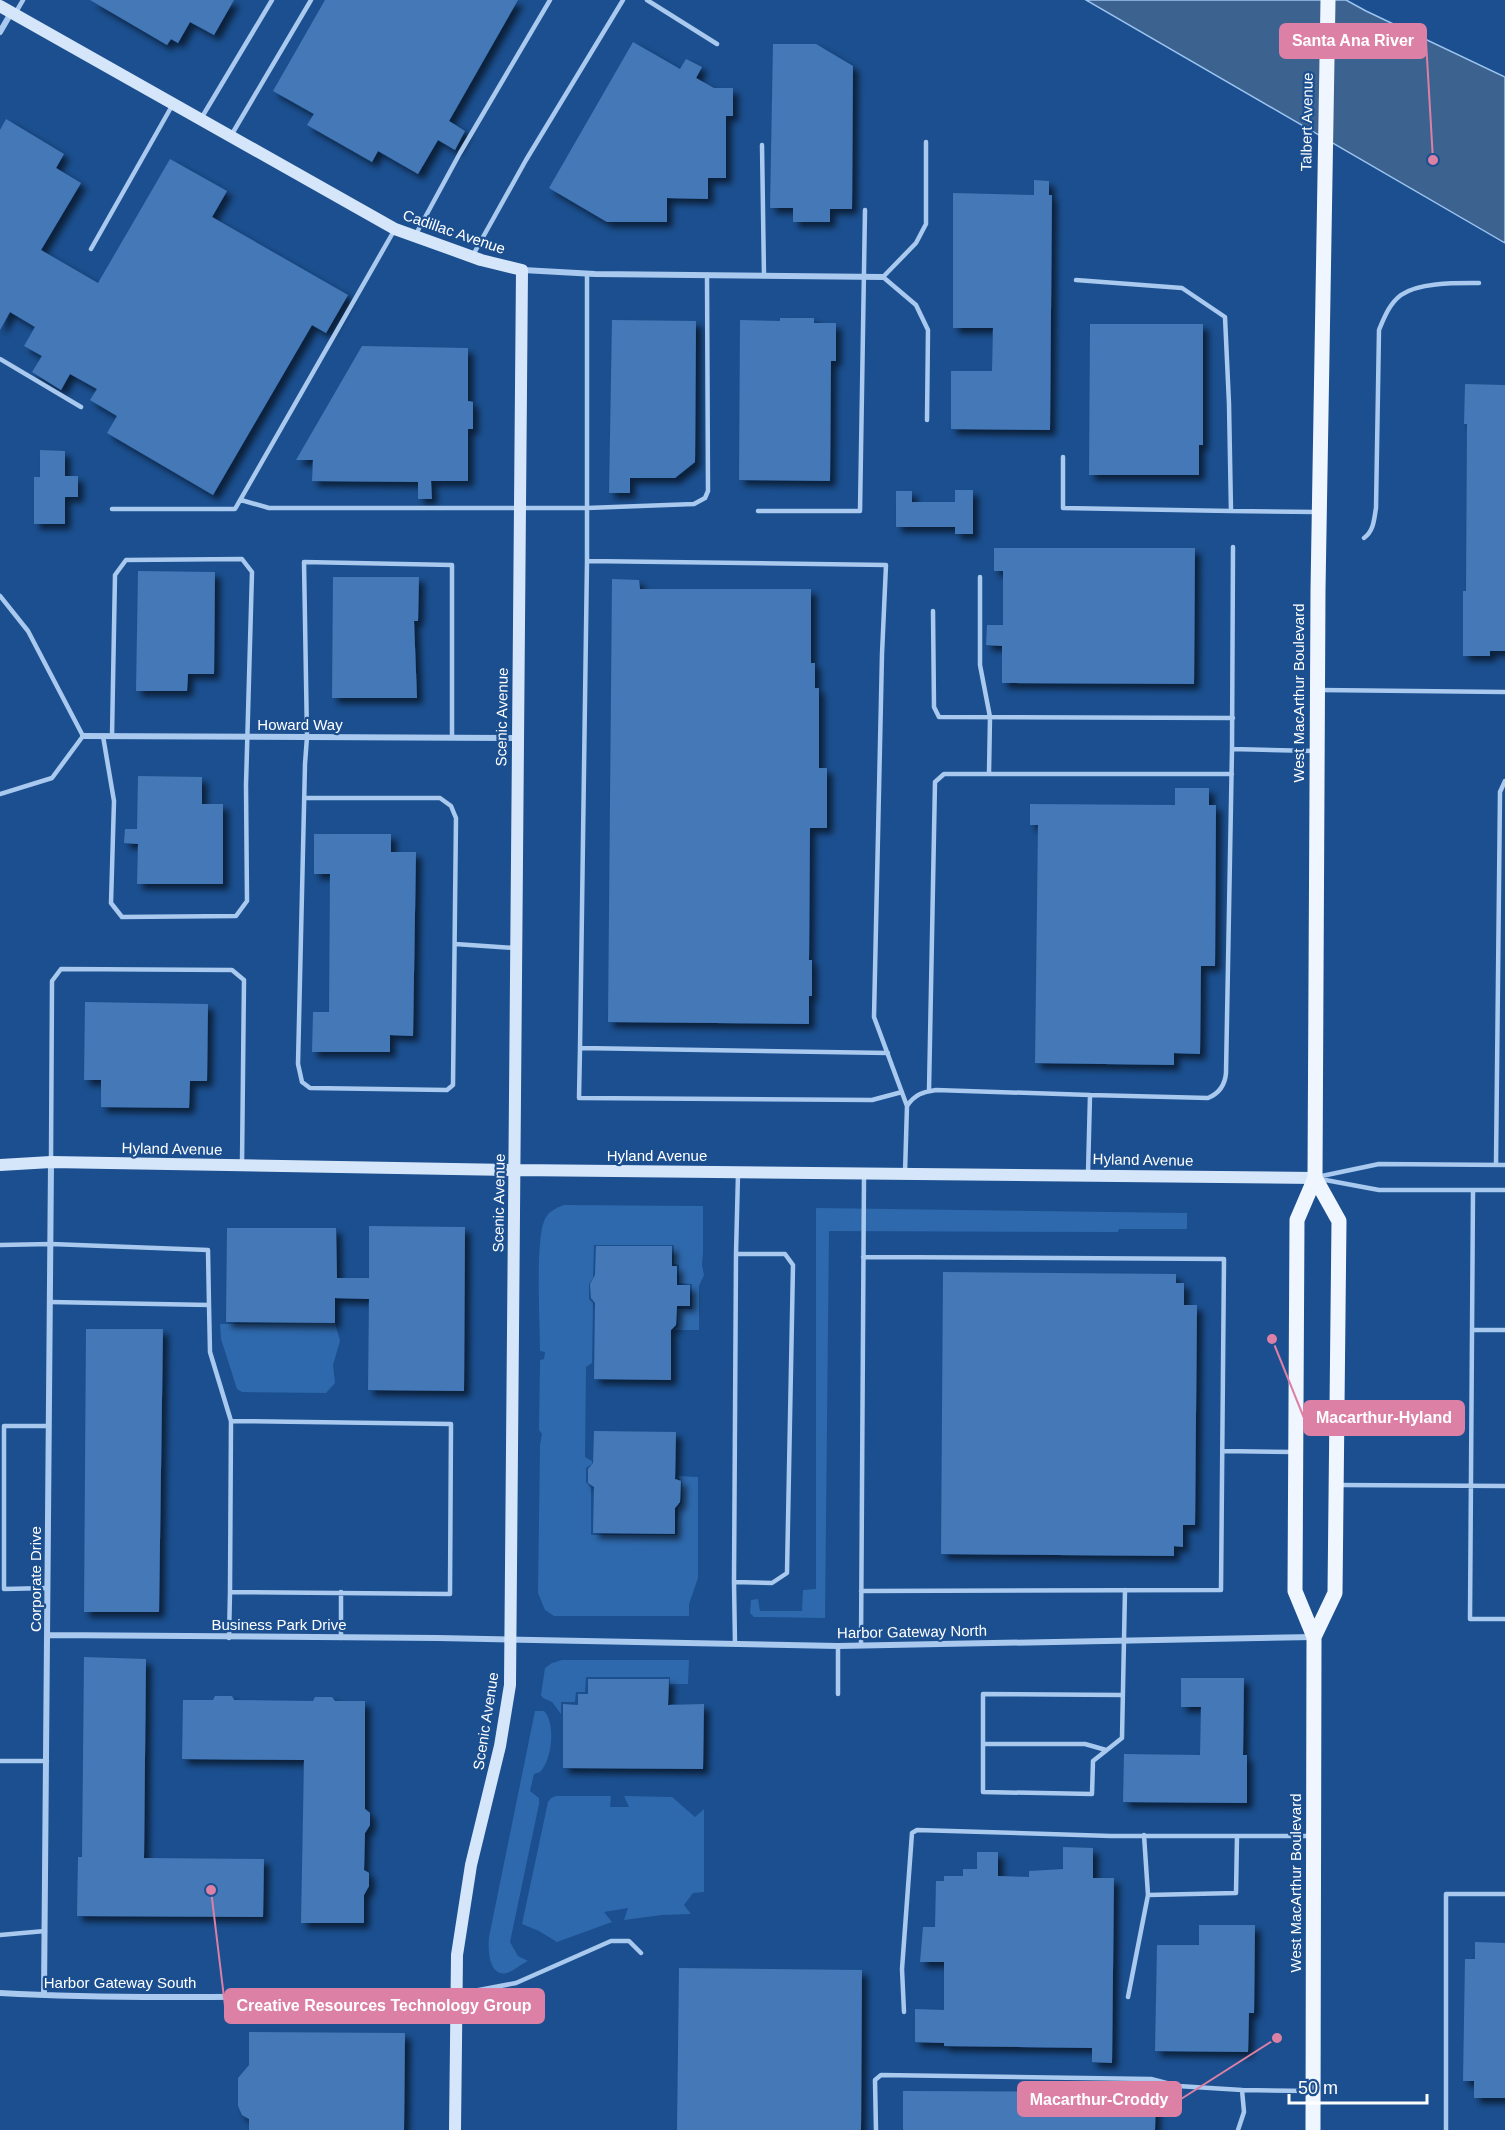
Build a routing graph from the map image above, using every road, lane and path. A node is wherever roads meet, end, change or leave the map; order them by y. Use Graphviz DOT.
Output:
graph roads {
  1 [pos="23,0"];
  2 [pos="272,0"];
  3 [pos="311,0"];
  4 [pos="550,0"];
  5 [pos="623,0"];
  6 [pos="646,0"];
  7 [pos="1328,0"];
  8 [pos="8,11"];
  9 [pos="0,32"];
  10 [pos="717,44"];
  11 [pos="173,104"];
  12 [pos="201,120"];
  13 [pos="230,136"];
  14 [pos="926,142"];
  15 [pos="762,145"];
  16 [pos="1324,208"];
  17 [pos="865,210"];
  18 [pos="394,229"];
  19 [pos="414,237"];
  20 [pos="91,249"];
  21 [pos="472,257"];
  22 [pos="522,270"];
  23 [pos="587,274"];
  24 [pos="707,275"];
  25 [pos="764,276"];
  26 [pos="864,277"];
  27 [pos="884,277"];
  28 [pos="1076,280"];
  29 [pos="1479,283"];
  30 [pos="0,358"];
  31 [pos="81,407"];
  32 [pos="927,420"];
  33 [pos="1062,457"];
  34 [pos="241,500"];
  35 [pos="520,507"];
  36 [pos="587,508"];
  37 [pos="112,509"];
  38 [pos="758,511"];
  39 [pos="1231,511"];
  40 [pos="1319,512"];
  41 [pos="1364,538"];
  42 [pos="1233,547"];
  43 [pos="586,561"];
  44 [pos="980,577"];
  45 [pos="0,596"];
  46 [pos="933,611"];
  47 [pos="1317,690"];
  48 [pos="1505,692"];
  49 [pos="990,717"];
  50 [pos="1233,718"];
  51 [pos="83,736"];
  52 [pos="103,736"];
  53 [pos="112,736"];
  54 [pos="248,737"];
  55 [pos="307,737"];
  56 [pos="452,738"];
  57 [pos="517,738"];
  58 [pos="1232,749"];
  59 [pos="1317,752"];
  60 [pos="989,774"];
  61 [pos="1232,774"];
  62 [pos="1505,781"];
  63 [pos="0,794"];
  64 [pos="304,798"];
  65 [pos="454,944"];
  66 [pos="515,948"];
  67 [pos="580,1048"];
  68 [pos="888,1053"];
  69 [pos="929,1091"];
  70 [pos="902,1092"];
  71 [pos="1090,1095"];
  72 [pos="907,1106"];
  73 [pos="1497,1129"];
  74 [pos="1505,1129"];
  75 [pos="51,1162"];
  76 [pos="242,1164"];
  77 [pos="0,1165"];
  78 [pos="1496,1165"];
  79 [pos="1505,1165"];
  80 [pos="515,1170"];
  81 [pos="738,1172"];
  82 [pos="864,1172"];
  83 [pos="905,1173"];
  84 [pos="1088,1175"];
  85 [pos="1315,1178"];
  86 [pos="1473,1190"];
  87 [pos="1505,1190"];
  88 [pos="51,1244"];
  89 [pos="0,1245"];
  90 [pos="736,1254"];
  91 [pos="863,1257"];
  92 [pos="50,1302"];
  93 [pos="209,1305"];
  94 [pos="1473,1330"];
  95 [pos="1505,1330"];
  96 [pos="231,1421"];
  97 [pos="49,1426"];
  98 [pos="1222,1451"];
  99 [pos="1295,1452"];
  100 [pos="1336,1485"];
  101 [pos="1471,1485"];
  102 [pos="1505,1486"];
  103 [pos="734,1582"];
  104 [pos="48,1588"];
  105 [pos="1125,1590"];
  106 [pos="861,1591"];
  107 [pos="230,1592"];
  108 [pos="341,1592"];
  109 [pos="1505,1619"];
  110 [pos="48,1635"];
  111 [pos="1314,1636"];
  112 [pos="229,1638"];
  113 [pos="341,1638"];
  114 [pos="510,1639"];
  115 [pos="1124,1640"];
  116 [pos="735,1644"];
  117 [pos="838,1646"];
  118 [pos="861,1646"];
  119 [pos="838,1694"];
  120 [pos="1123,1695"];
  121 [pos="983,1744"];
  122 [pos="1106,1750"];
  123 [pos="0,1761"];
  124 [pos="47,1761"];
  125 [pos="1144,1835"];
  126 [pos="1237,1836"];
  127 [pos="1314,1836"];
  128 [pos="1505,1894"];
  129 [pos="1148,1895"];
  130 [pos="45,1931"];
  131 [pos="0,1935"];
  132 [pos="640,1953"];
  133 [pos="0,1993"];
  134 [pos="455,1994"];
  135 [pos="44,1995"];
  136 [pos="1128,1997"];
  137 [pos="904,2012"];
  138 [pos="1242,2090"];
  139 [pos="1313,2091"];
  140 [pos="455,2130"];
  141 [pos="876,2130"];
  142 [pos="1238,2130"];
  143 [pos="1313,2130"];
  144 [pos="1446,2130"];
  1 -- 8 [label="lane"];
  2 -- 12 [label="lane"];
  3 -- 13 [label="lane"];
  4 -- 19 [label="lane"];
  5 -- 21 [label="lane"];
  6 -- 10 [label="lane"];
  7 -- 16 [label="main road, Talbert Avenue"];
  8 -- 9 [label="street"];
  8 -- 11 [label="street, Cadillac Avenue"];
  11 -- 12 [label="street, Cadillac Avenue"];
  11 -- 20 [label="lane"];
  12 -- 13 [label="street, Cadillac Avenue"];
  13 -- 18 [label="street, Cadillac Avenue"];
  14 -- 27 [label="lane"];
  15 -- 25 [label="lane"];
  16 -- 40 [label="main road, West MacArthur Boulevard"];
  17 -- 26 [label="lane"];
  18 -- 19 [label="street, Cadillac Avenue"];
  18 -- 34 [label="lane"];
  19 -- 21 [label="street, Cadillac Avenue"];
  21 -- 22 [label="street, Cadillac Avenue"];
  22 -- 23 [label="street, Cadillac Avenue"];
  22 -- 35 [label="street, Scenic Avenue"];
  23 -- 24 [label="street, Cadillac Avenue"];
  23 -- 36 [label="lane"];
  24 -- 25 [label="street, Cadillac Avenue"];
  24 -- 36 [label="lane"];
  25 -- 26 [label="street, Cadillac Avenue"];
  26 -- 27 [label="street, Cadillac Avenue"];
  26 -- 38 [label="lane"];
  27 -- 32 [label="lane"];
  28 -- 39 [label="lane"];
  29 -- 41 [label="lane"];
  30 -- 31 [label="lane"];
  33 -- 39 [label="lane"];
  34 -- 35 [label="lane"];
  34 -- 37 [label="lane"];
  35 -- 36 [label="lane"];
  35 -- 57 [label="street, Scenic Avenue"];
  36 -- 43 [label="lane"];
  39 -- 40 [label="lane"];
  40 -- 47 [label="main road, West MacArthur Boulevard"];
  42 -- 50 [label="lane"];
  43 -- 67 [label="lane"];
  43 -- 68 [label="lane"];
  44 -- 49 [label="lane"];
  45 -- 51 [label="lane"];
  46 -- 49 [label="lane"];
  47 -- 48 [label="lane"];
  47 -- 59 [label="main road, West MacArthur Boulevard"];
  49 -- 50 [label="lane"];
  49 -- 60 [label="lane"];
  50 -- 58 [label="lane"];
  51 -- 52 [label="street, Howard Way"];
  51 -- 63 [label="lane"];
  52 -- 53 [label="street, Howard Way"];
  52 -- 54 [label="lane"];
  53 -- 54 [label="street, Howard Way"];
  53 -- 54 [label="lane"];
  54 -- 55 [label="street, Howard Way"];
  55 -- 56 [label="street, Howard Way"];
  55 -- 56 [label="lane"];
  55 -- 64 [label="lane"];
  56 -- 57 [label="street, Howard Way"];
  57 -- 66 [label="street, Scenic Avenue"];
  58 -- 59 [label="lane"];
  58 -- 61 [label="lane"];
  59 -- 85 [label="main road, West MacArthur Boulevard"];
  60 -- 61 [label="lane"];
  60 -- 69 [label="lane"];
  61 -- 71 [label="lane"];
  62 -- 73 [label="lane"];
  64 -- 65 [label="lane"];
  64 -- 65 [label="lane"];
  65 -- 66 [label="lane"];
  66 -- 80 [label="street, Scenic Avenue"];
  67 -- 68 [label="lane"];
  67 -- 70 [label="lane"];
  68 -- 70 [label="lane"];
  69 -- 71 [label="lane"];
  69 -- 72 [label="lane"];
  70 -- 72 [label="lane"];
  71 -- 84 [label="lane"];
  72 -- 83 [label="lane"];
  73 -- 74 [label="lane"];
  73 -- 78 [label="lane"];
  75 -- 76 [label="street, Hyland Avenue"];
  75 -- 76 [label="lane"];
  75 -- 77 [label="street, Hyland Avenue"];
  75 -- 88 [label="street, Corporate Drive"];
  76 -- 80 [label="street, Hyland Avenue"];
  78 -- 79 [label="lane"];
  78 -- 85 [label="lane"];
  80 -- 81 [label="street, Hyland Avenue"];
  80 -- 114 [label="street, Scenic Avenue"];
  81 -- 82 [label="street, Hyland Avenue"];
  81 -- 90 [label="lane"];
  82 -- 83 [label="street, Hyland Avenue"];
  82 -- 91 [label="lane"];
  83 -- 84 [label="street, Hyland Avenue"];
  84 -- 85 [label="street, Hyland Avenue"];
  85 -- 86 [label="lane"];
  85 -- 99 [label="main road, West MacArthur Boulevard"];
  85 -- 100 [label="main road, West MacArthur Boulevard"];
  86 -- 87 [label="lane"];
  86 -- 94 [label="lane"];
  88 -- 89 [label="lane"];
  88 -- 92 [label="street, Corporate Drive"];
  88 -- 93 [label="lane"];
  90 -- 103 [label="lane"];
  90 -- 103 [label="lane"];
  91 -- 98 [label="lane"];
  91 -- 106 [label="lane"];
  92 -- 93 [label="lane"];
  92 -- 97 [label="street, Corporate Drive"];
  93 -- 96 [label="lane"];
  94 -- 95 [label="lane"];
  94 -- 101 [label="lane"];
  96 -- 107 [label="lane"];
  96 -- 108 [label="lane"];
  97 -- 104 [label="street, Corporate Drive"];
  97 -- 104 [label="lane"];
  98 -- 99 [label="lane"];
  98 -- 105 [label="lane"];
  99 -- 111 [label="main road, West MacArthur Boulevard"];
  100 -- 101 [label="lane"];
  100 -- 111 [label="main road, West MacArthur Boulevard"];
  101 -- 102 [label="lane"];
  101 -- 109 [label="lane"];
  103 -- 116 [label="lane"];
  104 -- 110 [label="street, Corporate Drive"];
  105 -- 106 [label="lane"];
  105 -- 115 [label="lane"];
  106 -- 118 [label="lane"];
  107 -- 108 [label="lane"];
  107 -- 112 [label="lane"];
  108 -- 113 [label="lane"];
  110 -- 112 [label="street, Business Park Drive"];
  110 -- 124 [label="street, Corporate Drive"];
  111 -- 115 [label="street, Harbor Gateway North"];
  111 -- 127 [label="main road, West MacArthur Boulevard"];
  112 -- 113 [label="street, Business Park Drive"];
  113 -- 114 [label="street, Business Park Drive"];
  114 -- 116 [label="street, Harbor Gateway North"];
  114 -- 134 [label="street, Scenic Avenue"];
  115 -- 118 [label="street, Harbor Gateway North"];
  115 -- 120 [label="lane"];
  116 -- 117 [label="street, Harbor Gateway North"];
  117 -- 118 [label="street, Harbor Gateway North"];
  117 -- 119 [label="lane"];
  120 -- 121 [label="lane"];
  120 -- 122 [label="lane"];
  121 -- 122 [label="lane"];
  121 -- 122 [label="lane"];
  123 -- 124 [label="lane"];
  124 -- 130 [label="street, Corporate Drive"];
  125 -- 126 [label="lane"];
  125 -- 129 [label="lane"];
  125 -- 137 [label="lane"];
  126 -- 127 [label="lane"];
  126 -- 129 [label="lane"];
  127 -- 139 [label="main road, West MacArthur Boulevard"];
  128 -- 144 [label="lane"];
  129 -- 136 [label="lane"];
  130 -- 131 [label="lane"];
  130 -- 135 [label="street, Corporate Drive"];
  132 -- 134 [label="lane"];
  133 -- 135 [label="street, Harbor Gateway South"];
  134 -- 135 [label="street, Harbor Gateway South"];
  134 -- 140 [label="street, Scenic Avenue"];
  138 -- 139 [label="lane"];
  138 -- 141 [label="lane"];
  138 -- 142 [label="lane"];
  139 -- 143 [label="main road, West MacArthur Boulevard"];
}
